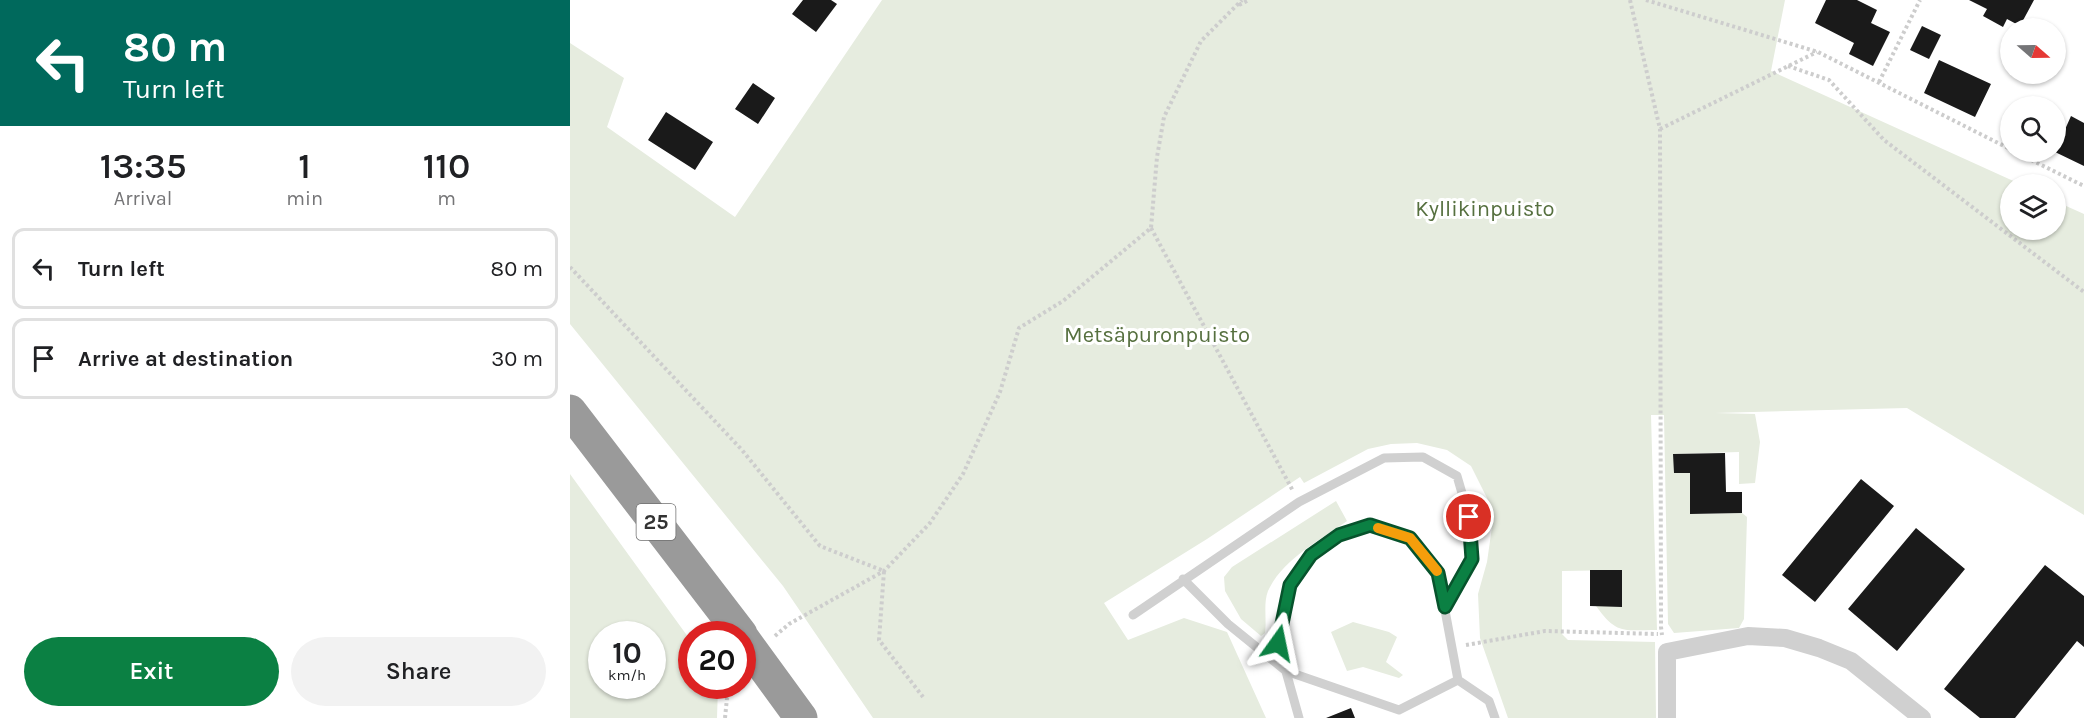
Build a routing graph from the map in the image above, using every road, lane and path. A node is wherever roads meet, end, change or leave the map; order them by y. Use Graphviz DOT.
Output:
graph roads {
  1 [pos="1249,0"];
  2 [pos="1630,0"];
  3 [pos="1646,0"];
  4 [pos="1920,0"];
  5 [pos="1240,2"];
  6 [pos="1818,52"];
  7 [pos="1788,66"];
  8 [pos="1879,82"];
  9 [pos="1660,129"];
  10 [pos="2000,144"];
  11 [pos="2036,162"];
  12 [pos="2084,186"];
  13 [pos="1151,228"];
  14 [pos="570,267"];
  15 [pos="2084,292"];
  16 [pos="570,411"];
  17 [pos="1299,502"];
  18 [pos="884,570"];
  19 [pos="1183,579"];
  20 [pos="1445,607"];
  21 [pos="1133,615"];
  22 [pos="731,621"];
  23 [pos="756,637"];
  24 [pos="1665,643"];
  25 [pos="1453,648"];
  26 [pos="756,655"];
  27 [pos="1286,671"];
  28 [pos="1458,680"];
  29 [pos="923,697"];
  30 [pos="727,699"];
  31 [pos="725,718"];
  32 [pos="801,718"];
  33 [pos="1299,718"];
  34 [pos="1495,718"];
  35 [pos="1667,718"];
  36 [pos="1922,718"];
  1 -- 5 [label="path"];
  2 -- 9 [label="path"];
  3 -- 6 [label="path"];
  4 -- 8 [label="path"];
  5 -- 13 [label="path"];
  6 -- 7 [label="path"];
  6 -- 8 [label="path"];
  7 -- 9 [label="path"];
  7 -- 15 [label="path"];
  8 -- 10 [label="path"];
  9 -- 24 [label="path"];
  11 -- 12 [label="path"];
  13 -- 17 [label="path"];
  13 -- 18 [label="path"];
  14 -- 18 [label="path"];
  16 -- 22 [label="highway, 25"];
  17 -- 19 [label="lane"];
  17 -- 20 [label="lane"];
  18 -- 23 [label="path"];
  18 -- 29 [label="path"];
  19 -- 21 [label="lane"];
  19 -- 27 [label="lane"];
  20 -- 25 [label="lane"];
  20 -- 27 [label="lane"];
  24 -- 25 [label="path"];
  24 -- 35 [label="street"];
  24 -- 36 [label="street"];
  25 -- 28 [label="lane"];
  26 -- 32 [label="highway, 25"];
  27 -- 28 [label="lane"];
  27 -- 33 [label="lane"];
  28 -- 34 [label="lane"];
  30 -- 31 [label="path"];
}
